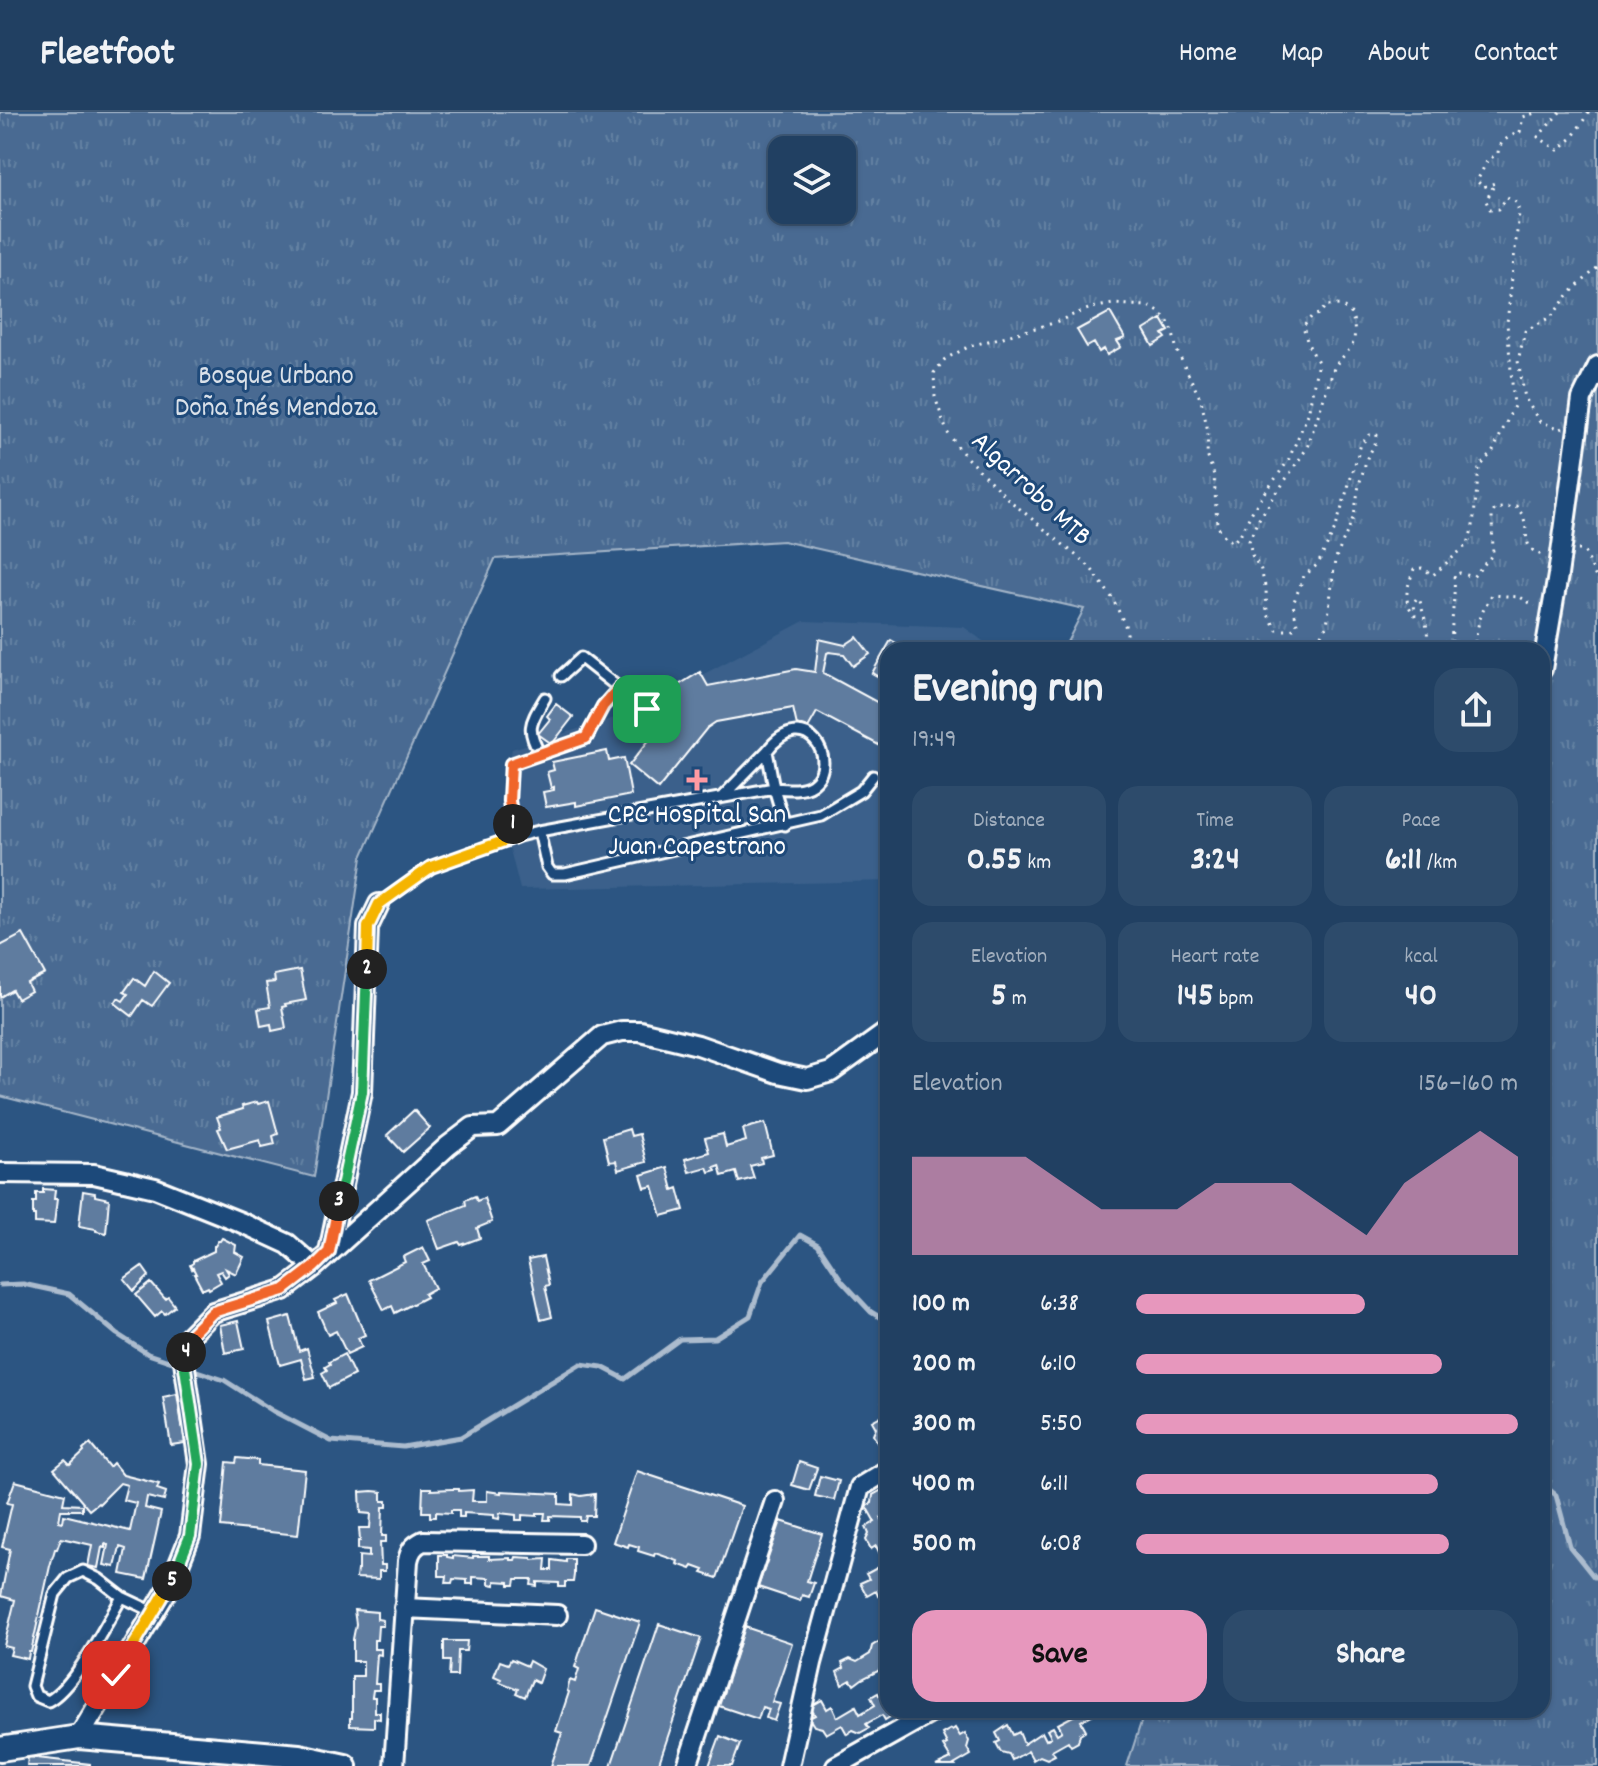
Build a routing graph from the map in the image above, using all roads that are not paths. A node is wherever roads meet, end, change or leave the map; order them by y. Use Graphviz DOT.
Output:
graph roads {
  1 [pos="1598,366"];
  2 [pos="1546,642"];
  3 [pos="561,676"];
  4 [pos="619,688"];
  5 [pos="545,698"];
  6 [pos="647,709"];
  7 [pos="767,751"];
  8 [pos="540,754"];
  9 [pos="873,776"];
  10 [pos="774,788"];
  11 [pos="721,798"];
  12 [pos="785,825"];
  13 [pos="539,831"];
  14 [pos="515,837"];
  15 [pos="379,904"];
  16 [pos="880,1037"];
  17 [pos="0,1173"];
  18 [pos="329,1252"];
  19 [pos="314,1267"];
  20 [pos="880,1475"];
  21 [pos="775,1501"];
  22 [pos="581,1544"];
  23 [pos="122,1597"];
  24 [pos="404,1608"];
  25 [pos="154,1612"];
  26 [pos="557,1615"];
  27 [pos="922,1718"];
  28 [pos="79,1737"];
  29 [pos="0,1749"];
  30 [pos="345,1766"];
  31 [pos="394,1766"];
  32 [pos="687,1766"];
  33 [pos="789,1766"];
  34 [pos="836,1766"];
  1 -- 2 [label="street"];
  3 -- 4 [label="lane"];
  4 -- 6 [label="lane"];
  4 -- 8 [label="lane"];
  5 -- 8 [label="lane"];
  7 -- 10 [label="lane"];
  7 -- 10 [label="lane"];
  7 -- 11 [label="lane"];
  8 -- 14 [label="lane"];
  9 -- 12 [label="lane"];
  10 -- 11 [label="lane"];
  10 -- 12 [label="lane"];
  11 -- 13 [label="lane"];
  12 -- 13 [label="lane"];
  13 -- 14 [label="lane"];
  14 -- 15 [label="lane"];
  15 -- 18 [label="street"];
  16 -- 18 [label="street"];
  17 -- 19 [label="street"];
  18 -- 19 [label="street"];
  19 -- 25 [label="street"];
  20 -- 33 [label="street"];
  21 -- 32 [label="street"];
  22 -- 24 [label="street"];
  23 -- 23 [label="lane"];
  23 -- 25 [label="lane"];
  24 -- 26 [label="street"];
  24 -- 31 [label="street"];
  25 -- 28 [label="street"];
  27 -- 34 [label="street"];
  28 -- 29 [label="street"];
  28 -- 30 [label="street"];
}
